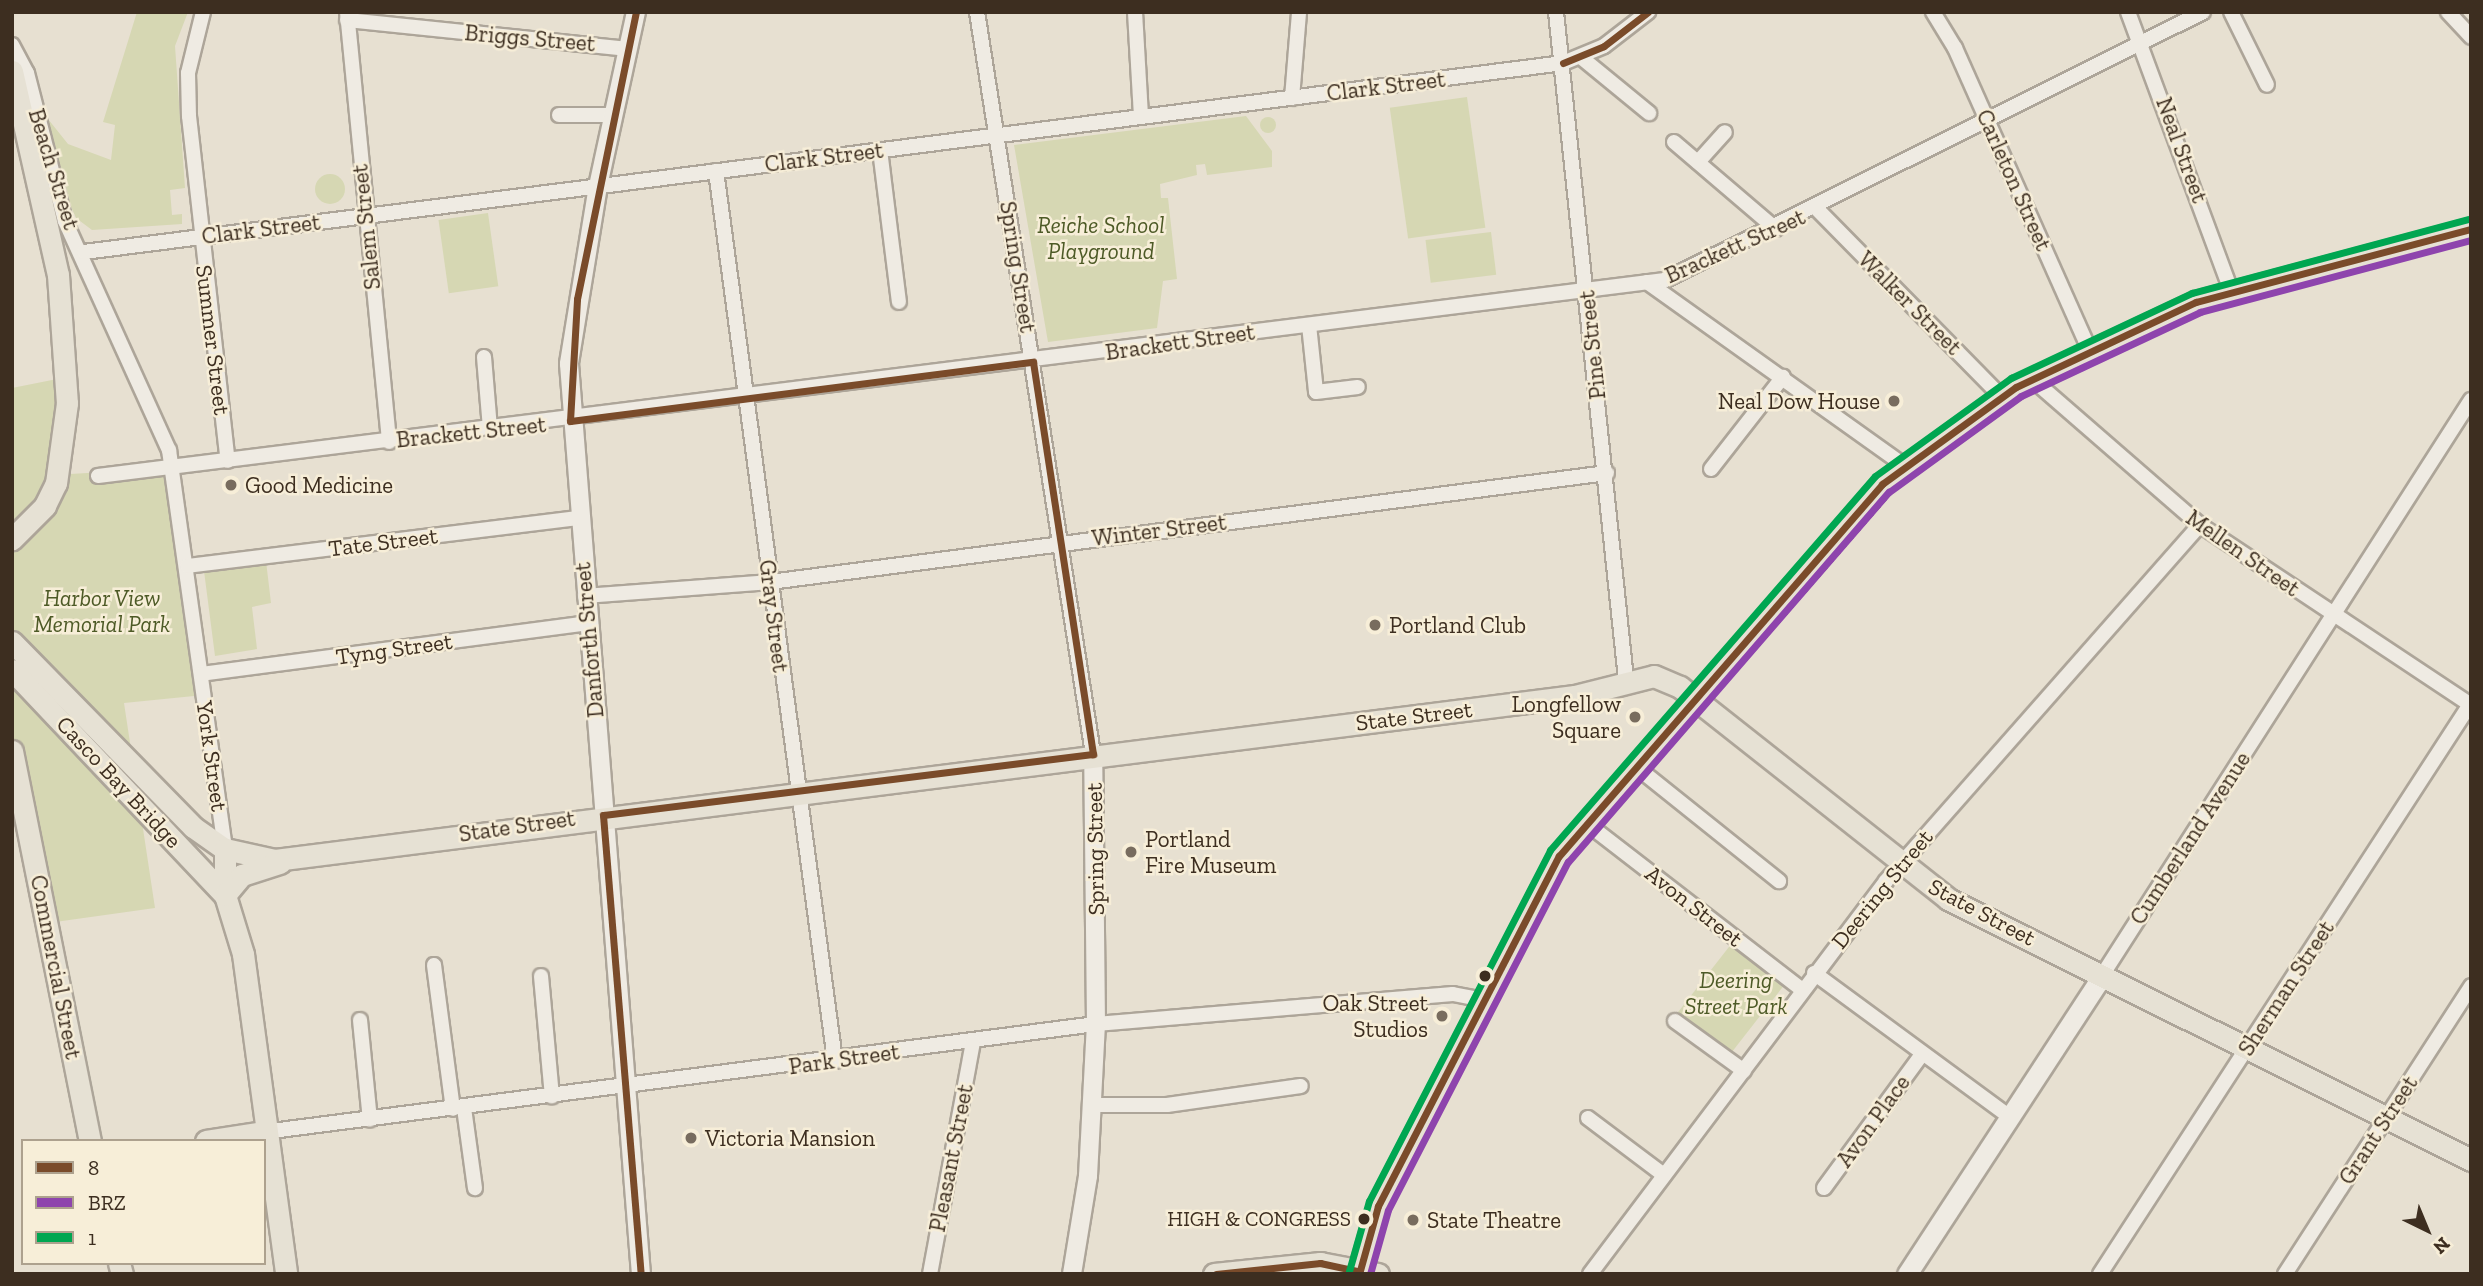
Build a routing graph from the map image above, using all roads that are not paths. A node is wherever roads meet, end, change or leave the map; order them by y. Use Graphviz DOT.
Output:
graph roads {
  1 [pos="203,12"];
  2 [pos="636,12"];
  3 [pos="977,12"];
  4 [pos="1135,12"];
  5 [pos="1299,12"];
  6 [pos="1556,12"];
  7 [pos="1648,12"];
  8 [pos="1933,12"];
  9 [pos="2128,12"];
  10 [pos="2203,12"];
  11 [pos="2231,12"];
  12 [pos="2448,12"];
  13 [pos="347,16"];
  14 [pos="2471,37"];
  15 [pos="2142,43"];
  16 [pos="12,45"];
  17 [pos="629,50"];
  18 [pos="1582,58"];
  19 [pos="1563,64"];
  20 [pos="12,71"];
  21 [pos="2267,86"];
  22 [pos="1292,98"];
  23 [pos="1649,113"];
  24 [pos="559,115"];
  25 [pos="615,115"];
  26 [pos="1140,117"];
  27 [pos="1988,122"];
  28 [pos="1725,132"];
  29 [pos="998,135"];
  30 [pos="1674,142"];
  31 [pos="880,150"];
  32 [pos="1699,162"];
  33 [pos="716,172"];
  34 [pos="597,186"];
  35 [pos="1817,209"];
  36 [pos="365,216"];
  37 [pos="1776,229"];
  38 [pos="2471,229"];
  39 [pos="200,237"];
  40 [pos="84,252"];
  41 [pos="1647,282"];
  42 [pos="1586,290"];
  43 [pos="2231,290"];
  44 [pos="899,302"];
  45 [pos="1309,325"];
  46 [pos="2090,351"];
  47 [pos="484,357"];
  48 [pos="1033,362"];
  49 [pos="1783,377"];
  50 [pos="2032,379"];
  51 [pos="1358,387"];
  52 [pos="2001,396"];
  53 [pos="745,397"];
  54 [pos="2471,400"];
  55 [pos="570,421"];
  56 [pos="490,429"];
  57 [pos="389,442"];
  58 [pos="228,461"];
  59 [pos="1904,465"];
  60 [pos="173,468"];
  61 [pos="1711,469"];
  62 [pos="1607,473"];
  63 [pos="98,476"];
  64 [pos="579,518"];
  65 [pos="2200,525"];
  66 [pos="12,538"];
  67 [pos="1061,542"];
  68 [pos="187,566"];
  69 [pos="770,582"];
  70 [pos="585,596"];
  71 [pos="2332,614"];
  72 [pos="586,624"];
  73 [pos="12,642"];
  74 [pos="12,670"];
  75 [pos="201,674"];
  76 [pos="1626,679"];
  77 [pos="1693,698"];
  78 [pos="2470,704"];
  79 [pos="12,751"];
  80 [pos="1093,754"];
  81 [pos="1634,765"];
  82 [pos="796,791"];
  83 [pos="603,815"];
  84 [pos="1585,822"];
  85 [pos="225,849"];
  86 [pos="288,859"];
  87 [pos="1901,863"];
  88 [pos="1779,881"];
  89 [pos="225,895"];
  90 [pos="434,965"];
  91 [pos="1814,974"];
  92 [pos="2103,974"];
  93 [pos="541,976"];
  94 [pos="2471,986"];
  95 [pos="1802,990"];
  96 [pos="1483,1000"];
  97 [pos="360,1020"];
  98 [pos="1675,1021"];
  99 [pos="1096,1024"];
  100 [pos="973,1042"];
  101 [pos="2248,1047"];
  102 [pos="1922,1054"];
  103 [pos="835,1061"];
  104 [pos="1744,1072"];
  105 [pos="1301,1086"];
  106 [pos="626,1088"];
  107 [pos="552,1097"];
  108 [pos="1093,1105"];
  109 [pos="459,1109"];
  110 [pos="2009,1116"];
  111 [pos="1588,1118"];
  112 [pos="2385,1119"];
  113 [pos="370,1120"];
  114 [pos="264,1132"];
  115 [pos="90,1139"];
  116 [pos="219,1139"];
  117 [pos="265,1139"];
  118 [pos="266,1145"];
  119 [pos="2471,1160"];
  120 [pos="1664,1175"];
  121 [pos="475,1188"];
  122 [pos="1824,1188"];
  123 [pos="1365,1273"];
  124 [pos="286,1274"];
  125 [pos="641,1274"];
  126 [pos="930,1274"];
  127 [pos="1072,1274"];
  128 [pos="1214,1274"];
  129 [pos="1590,1274"];
  130 [pos="1907,1274"];
  131 [pos="2100,1274"];
  132 [pos="2285,1274"];
  1 -- 39 [label="street, Summer Street"];
  2 -- 17 [label="street, Danforth Street"];
  3 -- 29 [label="street, Spring Street"];
  4 -- 26 [label="street"];
  5 -- 22 [label="street"];
  6 -- 19 [label="street, Pine Street"];
  7 -- 18 [label="street, Clark Street"];
  8 -- 27 [label="street, Carleton Street"];
  9 -- 15 [label="street, Neal Street"];
  10 -- 15 [label="street, Brackett Street"];
  11 -- 21 [label="street"];
  12 -- 14 [label="street"];
  13 -- 17 [label="street, Briggs Street"];
  13 -- 36 [label="street, Salem Street"];
  15 -- 27 [label="street, Brackett Street"];
  15 -- 43 [label="street, Neal Street"];
  16 -- 40 [label="street, Beach Street"];
  17 -- 25 [label="street, Danforth Street"];
  18 -- 19 [label="street, Clark Street"];
  18 -- 23 [label="street"];
  19 -- 22 [label="street, Clark Street"];
  19 -- 42 [label="street, Pine Street"];
  20 -- 66 [label="main road"];
  22 -- 26 [label="street, Clark Street"];
  24 -- 25 [label="street"];
  25 -- 34 [label="street, Danforth Street"];
  26 -- 29 [label="street, Clark Street"];
  27 -- 35 [label="street, Brackett Street"];
  27 -- 46 [label="street, Carleton Street"];
  28 -- 32 [label="street"];
  29 -- 31 [label="street, Clark Street"];
  29 -- 48 [label="street, Spring Street"];
  30 -- 32 [label="street"];
  31 -- 33 [label="street, Clark Street"];
  31 -- 44 [label="street"];
  32 -- 37 [label="street"];
  33 -- 34 [label="street, Clark Street"];
  33 -- 53 [label="street, Gray Street"];
  34 -- 36 [label="street, Clark Street"];
  34 -- 55 [label="street, Danforth Street"];
  35 -- 37 [label="street, Brackett Street"];
  35 -- 52 [label="street, Walker Street"];
  36 -- 39 [label="street, Clark Street"];
  36 -- 57 [label="street, Salem Street"];
  37 -- 41 [label="street, Brackett Street"];
  38 -- 43 [label="main road"];
  39 -- 40 [label="street, Clark Street"];
  39 -- 58 [label="street, Summer Street"];
  40 -- 60 [label="street, York Street"];
  41 -- 42 [label="street, Brackett Street"];
  41 -- 49 [label="street"];
  42 -- 45 [label="street, Brackett Street"];
  42 -- 62 [label="street, Pine Street"];
  43 -- 46 [label="main road"];
  45 -- 48 [label="street, Brackett Street"];
  45 -- 51 [label="street"];
  46 -- 50 [label="main road"];
  47 -- 56 [label="street"];
  48 -- 53 [label="street, Brackett Street"];
  48 -- 67 [label="street, Spring Street"];
  49 -- 59 [label="street"];
  49 -- 61 [label="street"];
  50 -- 52 [label="main road"];
  50 -- 65 [label="street, Mellen Street"];
  52 -- 59 [label="main road"];
  53 -- 55 [label="street, Brackett Street"];
  53 -- 69 [label="street, Gray Street"];
  54 -- 71 [label="street, Cumberland Avenue"];
  55 -- 56 [label="street, Brackett Street"];
  55 -- 64 [label="street, Danforth Street"];
  56 -- 57 [label="street, Brackett Street"];
  57 -- 58 [label="street, Brackett Street"];
  58 -- 60 [label="street, Brackett Street"];
  59 -- 77 [label="main road"];
  60 -- 63 [label="street, Brackett Street"];
  60 -- 68 [label="street, York Street"];
  62 -- 67 [label="street, Winter Street"];
  62 -- 76 [label="street, Pine Street"];
  64 -- 68 [label="street, Tate Street"];
  64 -- 70 [label="street, Danforth Street"];
  65 -- 71 [label="street, Mellen Street"];
  65 -- 87 [label="street, Deering Street"];
  67 -- 69 [label="street, Winter Street"];
  67 -- 80 [label="street, Spring Street"];
  68 -- 75 [label="street, York Street"];
  69 -- 70 [label="street, Winter Street"];
  69 -- 82 [label="street, Gray Street"];
  70 -- 72 [label="street, Danforth Street"];
  71 -- 78 [label="street, Mellen Street"];
  71 -- 92 [label="street, Cumberland Avenue"];
  72 -- 75 [label="street, Tyng Street"];
  72 -- 83 [label="street, Danforth Street"];
  73 -- 85 [label="main road, Casco Bay Bridge"];
  74 -- 89 [label="main road, Casco Bay Bridge"];
  75 -- 85 [label="street, York Street"];
  76 -- 77 [label="main road, State Street"];
  76 -- 80 [label="main road, State Street"];
  77 -- 81 [label="main road"];
  77 -- 87 [label="main road, State Street"];
  78 -- 101 [label="street, Sherman Street"];
  79 -- 115 [label="main road, Commercial Street"];
  80 -- 82 [label="main road, State Street"];
  80 -- 99 [label="street, Spring Street"];
  81 -- 84 [label="main road"];
  81 -- 88 [label="street"];
  82 -- 83 [label="main road, State Street"];
  82 -- 103 [label="street, Gray Street"];
  83 -- 86 [label="main road, State Street"];
  83 -- 106 [label="street, Danforth Street"];
  84 -- 95 [label="street, Avon Street"];
  84 -- 96 [label="main road"];
  85 -- 86 [label="main road, State Street"];
  85 -- 89 [label="main road, York Street"];
  86 -- 89 [label="main road"];
  87 -- 91 [label="street, Deering Street"];
  87 -- 92 [label="main road, State Street"];
  89 -- 114 [label="main road, York Street"];
  90 -- 109 [label="street"];
  91 -- 95 [label="street, Deering Street"];
  91 -- 102 [label="street"];
  92 -- 101 [label="main road, State Street"];
  92 -- 110 [label="main road, Cumberland Avenue"];
  93 -- 107 [label="street"];
  94 -- 112 [label="street, Grant Street"];
  95 -- 104 [label="street, Deering Street"];
  96 -- 99 [label="street, Park Street"];
  96 -- 123 [label="main road"];
  97 -- 113 [label="street"];
  98 -- 104 [label="street"];
  99 -- 100 [label="street, Park Street"];
  99 -- 108 [label="street, Spring Street"];
  100 -- 103 [label="street, Park Street"];
  100 -- 126 [label="street, Pleasant Street"];
  101 -- 112 [label="main road, State Street"];
  101 -- 131 [label="street, Sherman Street"];
  102 -- 110 [label="street"];
  102 -- 122 [label="street, Avon Place"];
  103 -- 106 [label="street, Park Street"];
  104 -- 120 [label="street, Deering Street"];
  105 -- 108 [label="street"];
  106 -- 107 [label="street, Park Street"];
  106 -- 125 [label="street, Danforth Street"];
  107 -- 109 [label="street, Park Street"];
  108 -- 127 [label="street, Spring Street"];
  109 -- 113 [label="street, Park Street"];
  109 -- 121 [label="street"];
  110 -- 130 [label="main road, Cumberland Avenue"];
  111 -- 120 [label="street"];
  112 -- 119 [label="main road, State Street"];
  112 -- 132 [label="street, Grant Street"];
  113 -- 114 [label="street, Park Street"];
  114 -- 116 [label="main road, Park Street"];
  114 -- 117 [label="main road, York Street"];
  118 -- 124 [label="main road, York Street"];
  120 -- 129 [label="street, Deering Street"];
  123 -- 128 [label="main road"];
}
